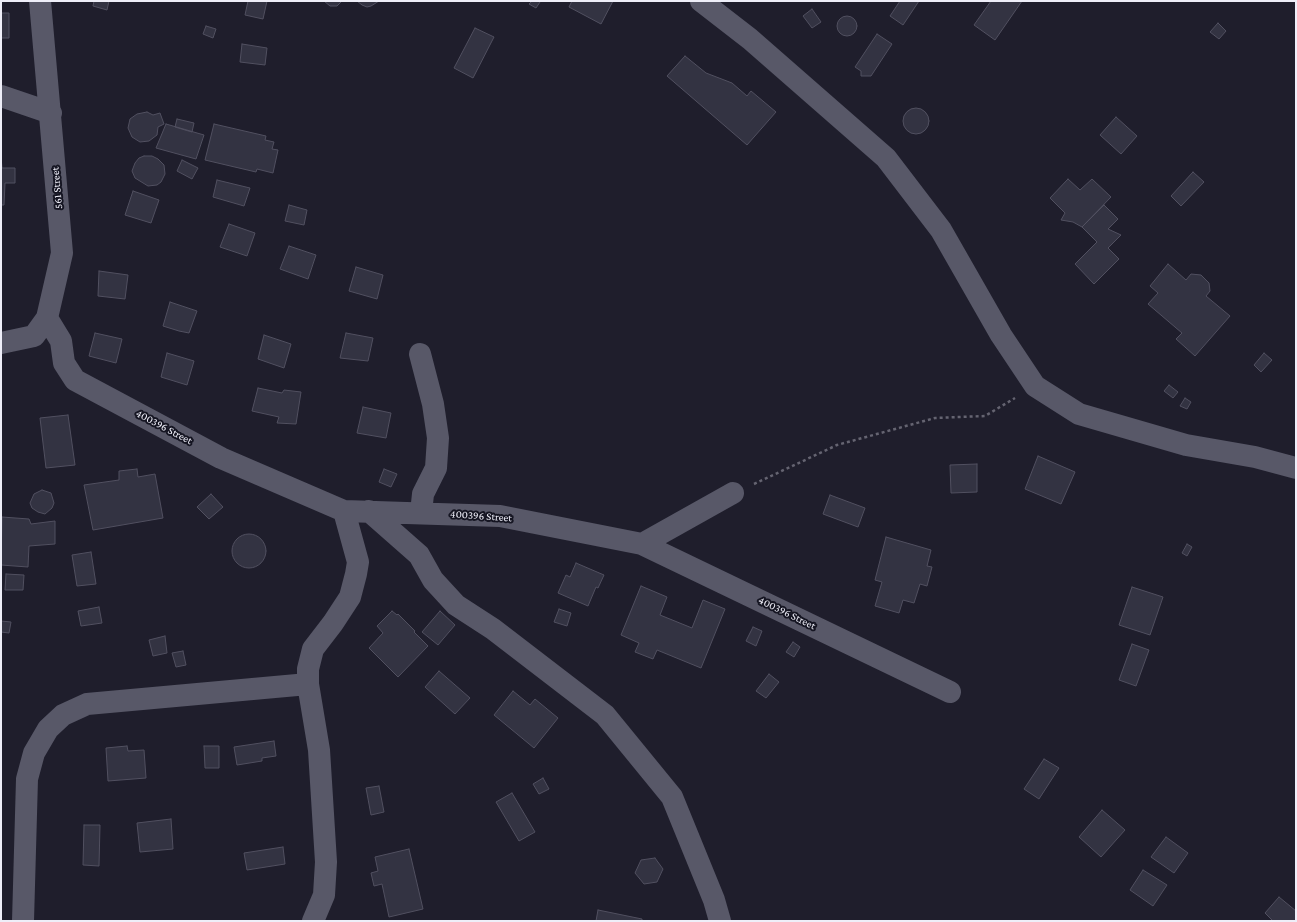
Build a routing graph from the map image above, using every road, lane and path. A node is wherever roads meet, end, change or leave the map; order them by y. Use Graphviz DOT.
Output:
graph roads {
  1 [pos="40,1"];
  2 [pos="701,1"];
  3 [pos="1,96"];
  4 [pos="50,112"];
  5 [pos="47,318"];
  6 [pos="1,343"];
  7 [pos="420,354"];
  8 [pos="1016,397"];
  9 [pos="1296,468"];
  10 [pos="733,493"];
  11 [pos="344,511"];
  12 [pos="369,511"];
  13 [pos="422,513"];
  14 [pos="642,544"];
  15 [pos="308,684"];
  16 [pos="950,692"];
  17 [pos="23,921"];
  18 [pos="314,921"];
  19 [pos="720,921"];
  1 -- 4 [label="street, 561 Street"];
  2 -- 9 [label="street"];
  3 -- 4 [label="street"];
  4 -- 5 [label="street, 561 Street"];
  5 -- 6 [label="street, 561 Street"];
  5 -- 11 [label="street, 400396 Street"];
  7 -- 13 [label="street"];
  8 -- 10 [label="path"];
  10 -- 14 [label="street"];
  11 -- 12 [label="street, 400396 Street"];
  11 -- 15 [label="street"];
  12 -- 13 [label="street, 400396 Street"];
  12 -- 19 [label="street"];
  13 -- 14 [label="street, 400396 Street"];
  14 -- 16 [label="street, 400396 Street"];
  15 -- 17 [label="street"];
  15 -- 18 [label="street"];
}
